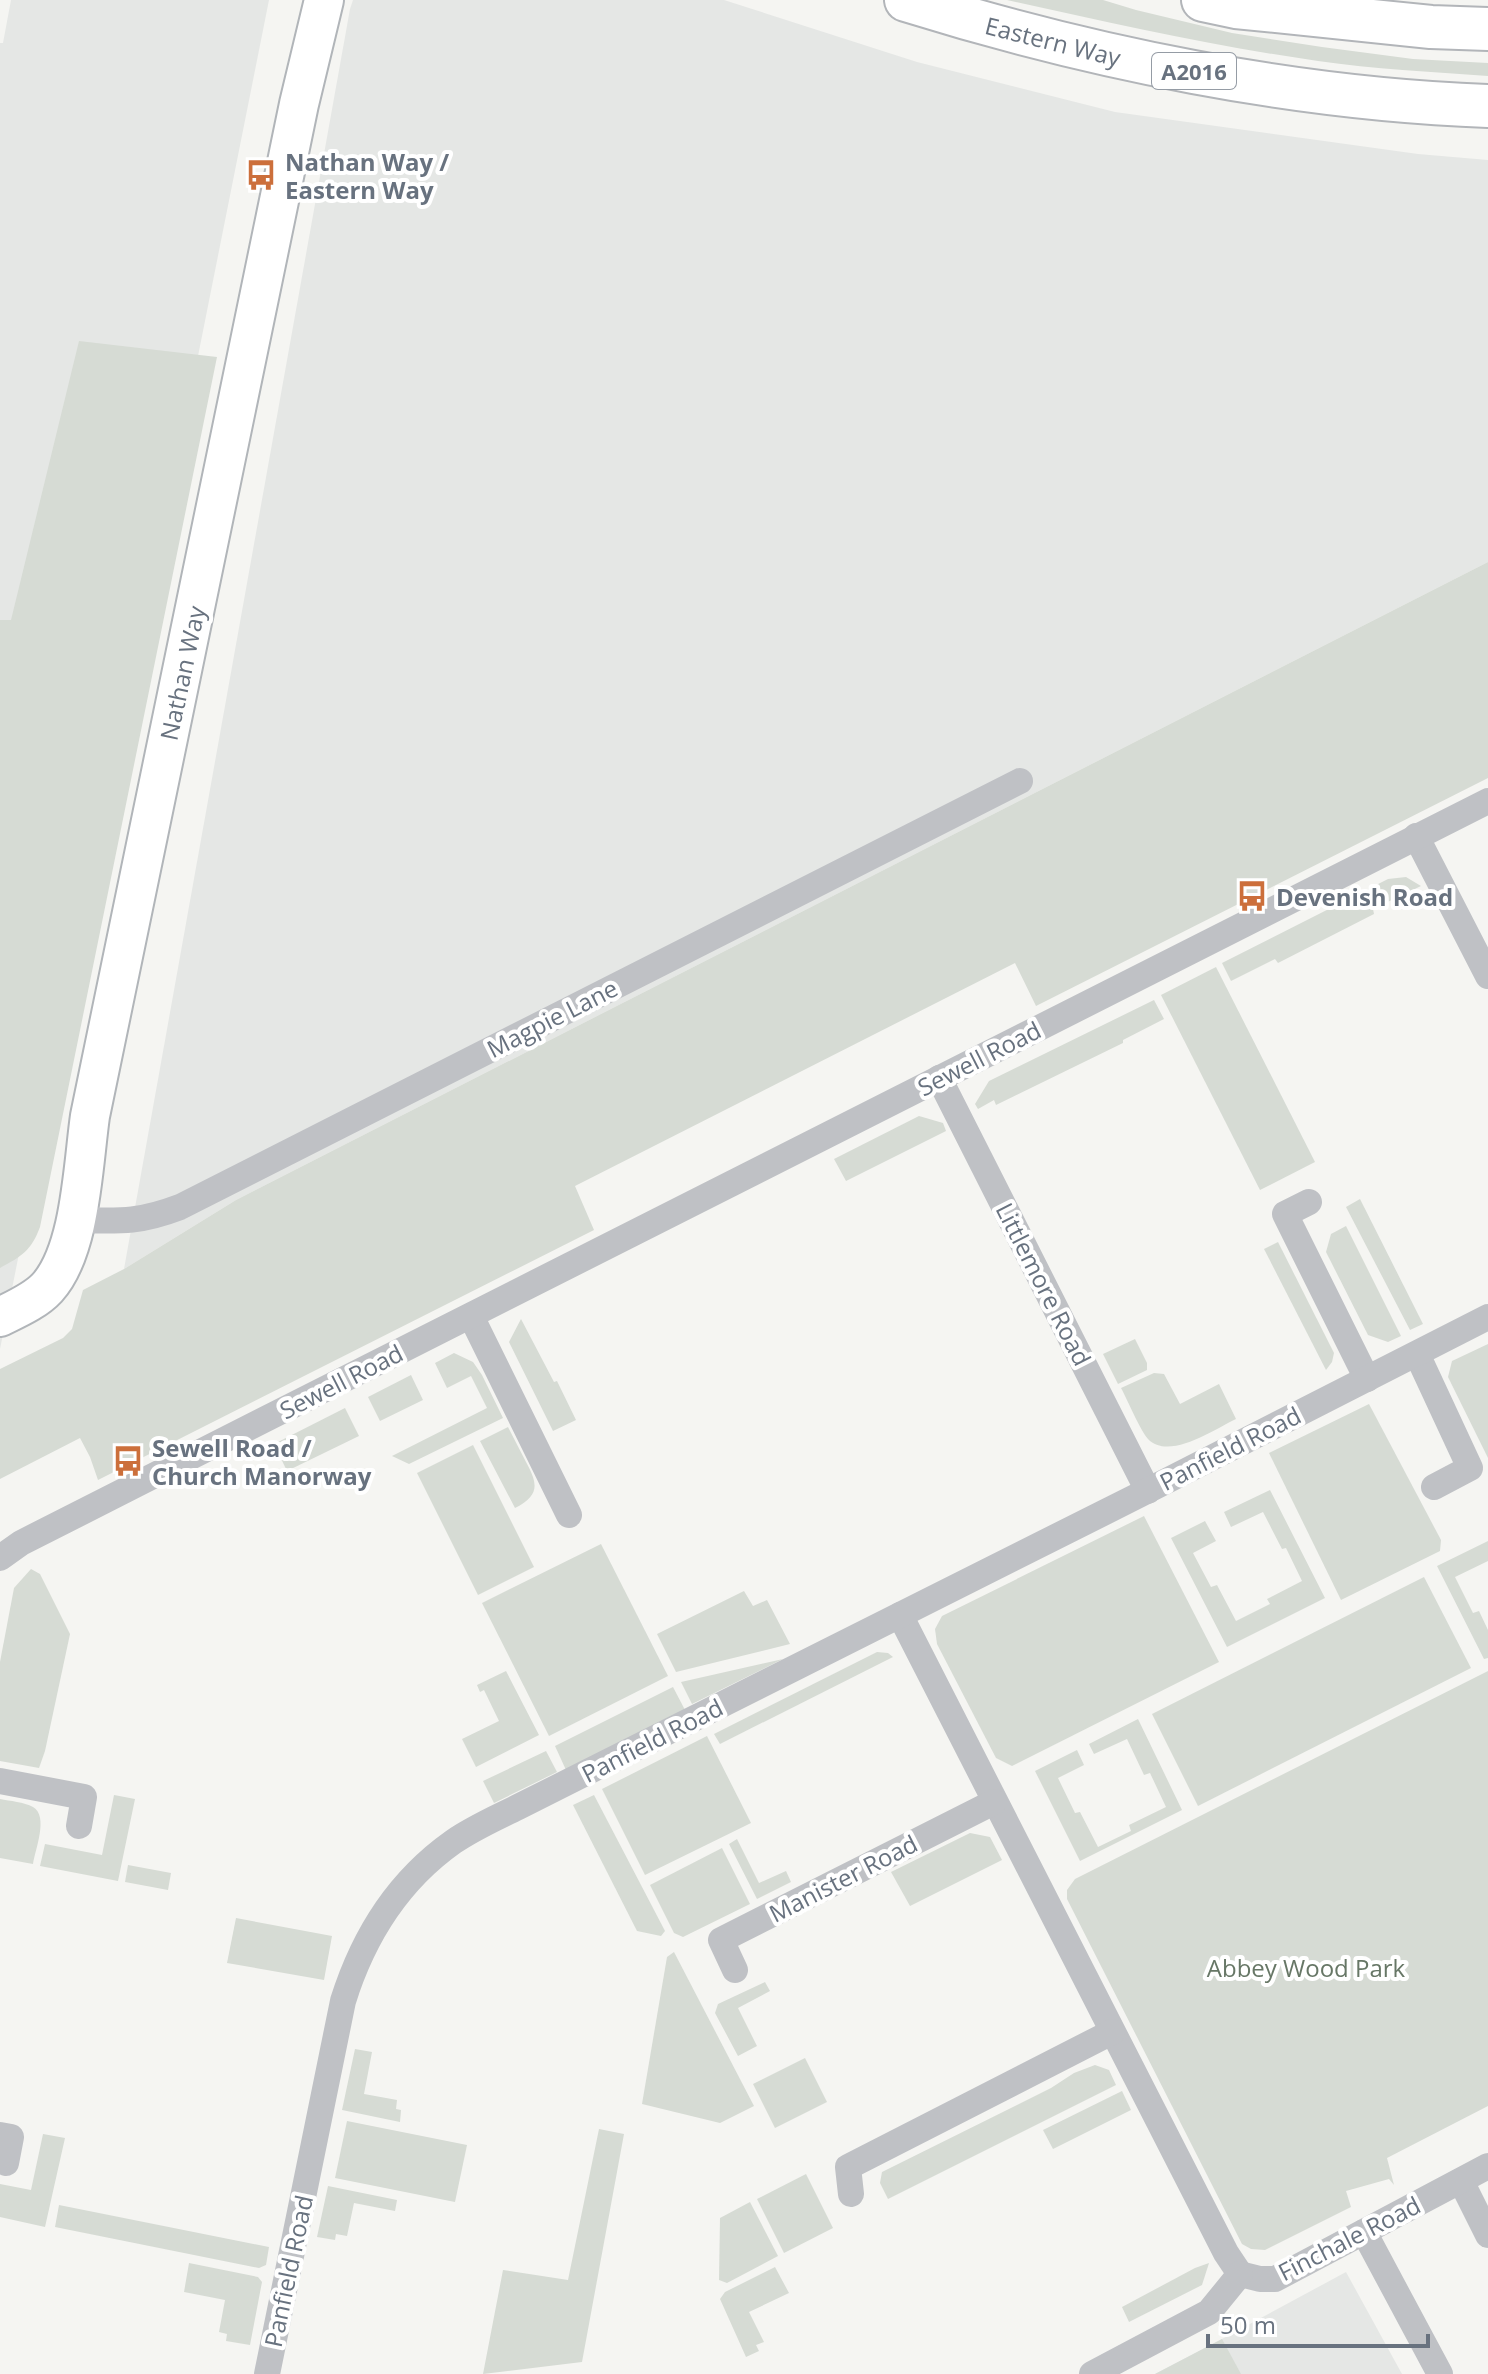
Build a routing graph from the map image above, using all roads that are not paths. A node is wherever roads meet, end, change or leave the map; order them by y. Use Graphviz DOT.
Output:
graph roads {
  1 [pos="324,0"];
  2 [pos="906,0"];
  3 [pos="1203,0"];
  4 [pos="1488,29"];
  5 [pos="1488,106"];
  6 [pos="1020,781"];
  7 [pos="1488,801"];
  8 [pos="1416,836"];
  9 [pos="1488,976"];
  10 [pos="939,1078"];
  11 [pos="1309,1202"];
  12 [pos="76,1220"];
  13 [pos="471,1316"];
  14 [pos="0,1317"];
  15 [pos="1488,1317"];
  16 [pos="1417,1354"];
  17 [pos="1367,1379"];
  18 [pos="1434,1487"];
  19 [pos="1148,1491"];
  20 [pos="569,1515"];
  21 [pos="0,1558"];
  22 [pos="900,1615"];
  23 [pos="0,1781"];
  24 [pos="994,1802"];
  25 [pos="79,1826"];
  26 [pos="735,1970"];
  27 [pos="1112,2032"];
  28 [pos="0,2135"];
  29 [pos="6,2163"];
  30 [pos="1488,2166"];
  31 [pos="1461,2181"];
  32 [pos="851,2194"];
  33 [pos="1364,2232"];
  34 [pos="1488,2235"];
  35 [pos="1240,2274"];
  36 [pos="267,2374"];
  37 [pos="1092,2374"];
  38 [pos="1440,2374"];
  1 -- 12 [label="street, Nathan Way"];
  2 -- 5 [label="main road, Eastern Way / A2016"];
  3 -- 4 [label="main road"];
  6 -- 12 [label="street, Magpie Lane"];
  7 -- 8 [label="street, Sewell Road"];
  8 -- 9 [label="street"];
  8 -- 10 [label="street, Sewell Road"];
  10 -- 13 [label="street, Sewell Road"];
  10 -- 19 [label="street, Littlemore Road"];
  11 -- 17 [label="street"];
  12 -- 14 [label="street, Nathan Way"];
  13 -- 20 [label="street"];
  13 -- 21 [label="street, Sewell Road"];
  15 -- 16 [label="street, Panfield Road"];
  16 -- 17 [label="street, Panfield Road"];
  16 -- 18 [label="street"];
  17 -- 19 [label="street, Panfield Road"];
  19 -- 22 [label="street, Panfield Road"];
  22 -- 24 [label="street"];
  22 -- 36 [label="street, Panfield Road"];
  23 -- 25 [label="street"];
  24 -- 26 [label="street, Manister Road"];
  24 -- 27 [label="street"];
  27 -- 32 [label="street"];
  27 -- 35 [label="street"];
  28 -- 29 [label="street"];
  30 -- 31 [label="street, Finchale Road"];
  31 -- 33 [label="street, Finchale Road"];
  31 -- 34 [label="street"];
  33 -- 35 [label="street, Finchale Road"];
  33 -- 38 [label="street"];
  35 -- 37 [label="street, Finchale Road"];
}
